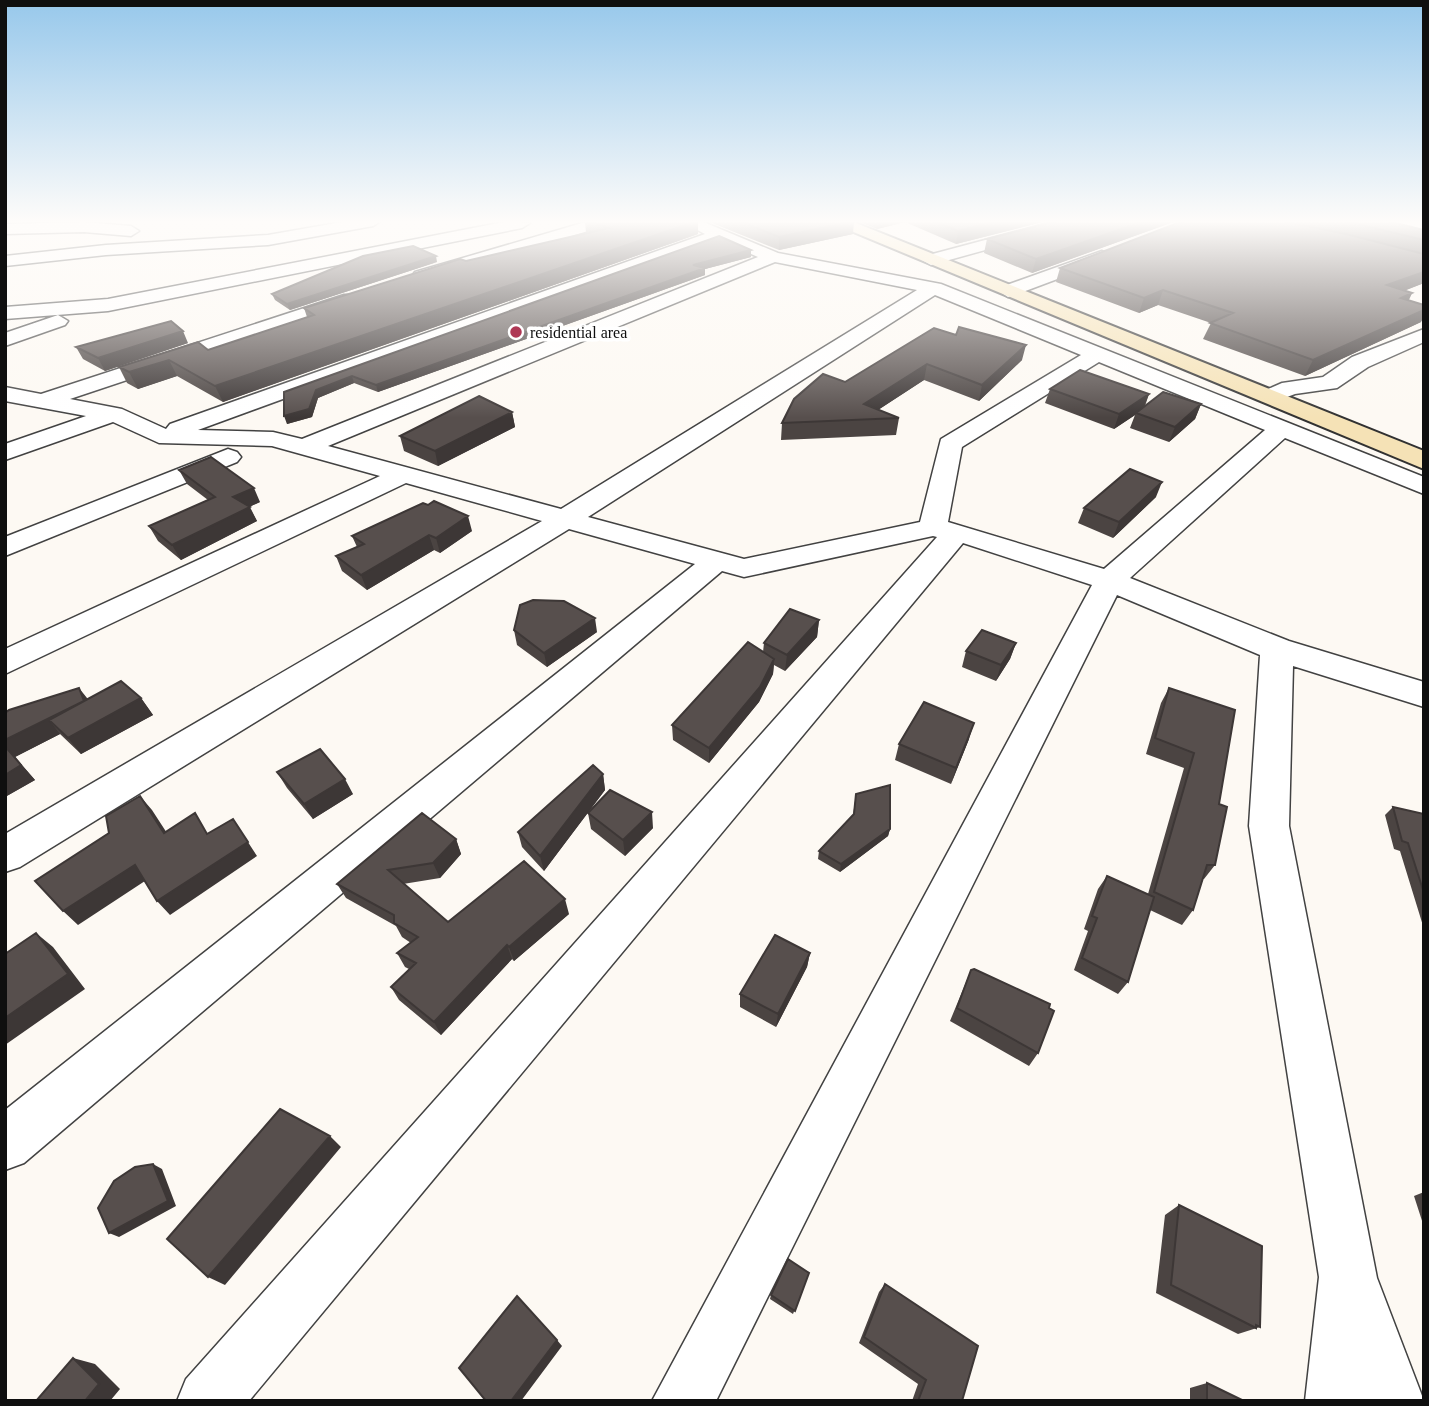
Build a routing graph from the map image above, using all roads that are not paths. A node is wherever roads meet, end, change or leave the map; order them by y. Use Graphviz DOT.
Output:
graph roads {
  1 [pos="201,287"];
  2 [pos="574,287"];
  3 [pos="701,287"];
  4 [pos="914,287"];
  5 [pos="959,287"];
  6 [pos="988,287"];
  7 [pos="1019,287"];
  8 [pos="1007,291"];
  9 [pos="374,292"];
  10 [pos="108,305"];
  11 [pos="5,313"];
  12 [pos="1424,335"];
  13 [pos="5,340"];
  14 [pos="1097,354"];
  15 [pos="5,394"];
  16 [pos="1269,397"];
  17 [pos="43,401"];
  18 [pos="114,414"];
  19 [pos="1281,429"];
  20 [pos="159,436"];
  21 [pos="273,439"];
  22 [pos="305,447"];
  23 [pos="5,453"];
  24 [pos="1424,461"];
  25 [pos="403,475"];
  26 [pos="1424,486"];
  27 [pos="565,519"];
  28 [pos="945,530"];
  29 [pos="5,547"];
  30 [pos="716,561"];
  31 [pos="1109,581"];
  32 [pos="1277,649"];
  33 [pos="5,663"];
  34 [pos="1424,695"];
  35 [pos="5,856"];
  36 [pos="5,1144"];
  37 [pos="1348,1277"];
  38 [pos="208,1401"];
  39 [pos="683,1401"];
  40 [pos="1336,1401"];
  41 [pos="1395,1401"];
  1 -- 10 [label="street"];
  2 -- 20 [label="street"];
  3 -- 22 [label="street"];
  4 -- 27 [label="street"];
  5 -- 14 [label="street"];
  6 -- 8 [label="main road"];
  7 -- 8 [label="street"];
  8 -- 16 [label="main road"];
  9 -- 17 [label="street"];
  10 -- 11 [label="street"];
  10 -- 13 [label="street"];
  12 -- 16 [label="street"];
  14 -- 19 [label="street"];
  14 -- 28 [label="street"];
  15 -- 17 [label="street"];
  16 -- 24 [label="main road"];
  17 -- 18 [label="street"];
  18 -- 20 [label="street"];
  18 -- 23 [label="street"];
  19 -- 26 [label="street"];
  19 -- 31 [label="street"];
  20 -- 21 [label="street"];
  21 -- 22 [label="street"];
  21 -- 29 [label="street"];
  22 -- 25 [label="street"];
  25 -- 27 [label="street"];
  25 -- 33 [label="street"];
  27 -- 30 [label="street"];
  27 -- 35 [label="street"];
  28 -- 30 [label="street"];
  28 -- 31 [label="street"];
  28 -- 38 [label="street"];
  30 -- 36 [label="street"];
  31 -- 32 [label="street"];
  31 -- 39 [label="street"];
  32 -- 34 [label="street"];
  32 -- 37 [label="street"];
  37 -- 40 [label="street"];
  37 -- 41 [label="street"];
}
